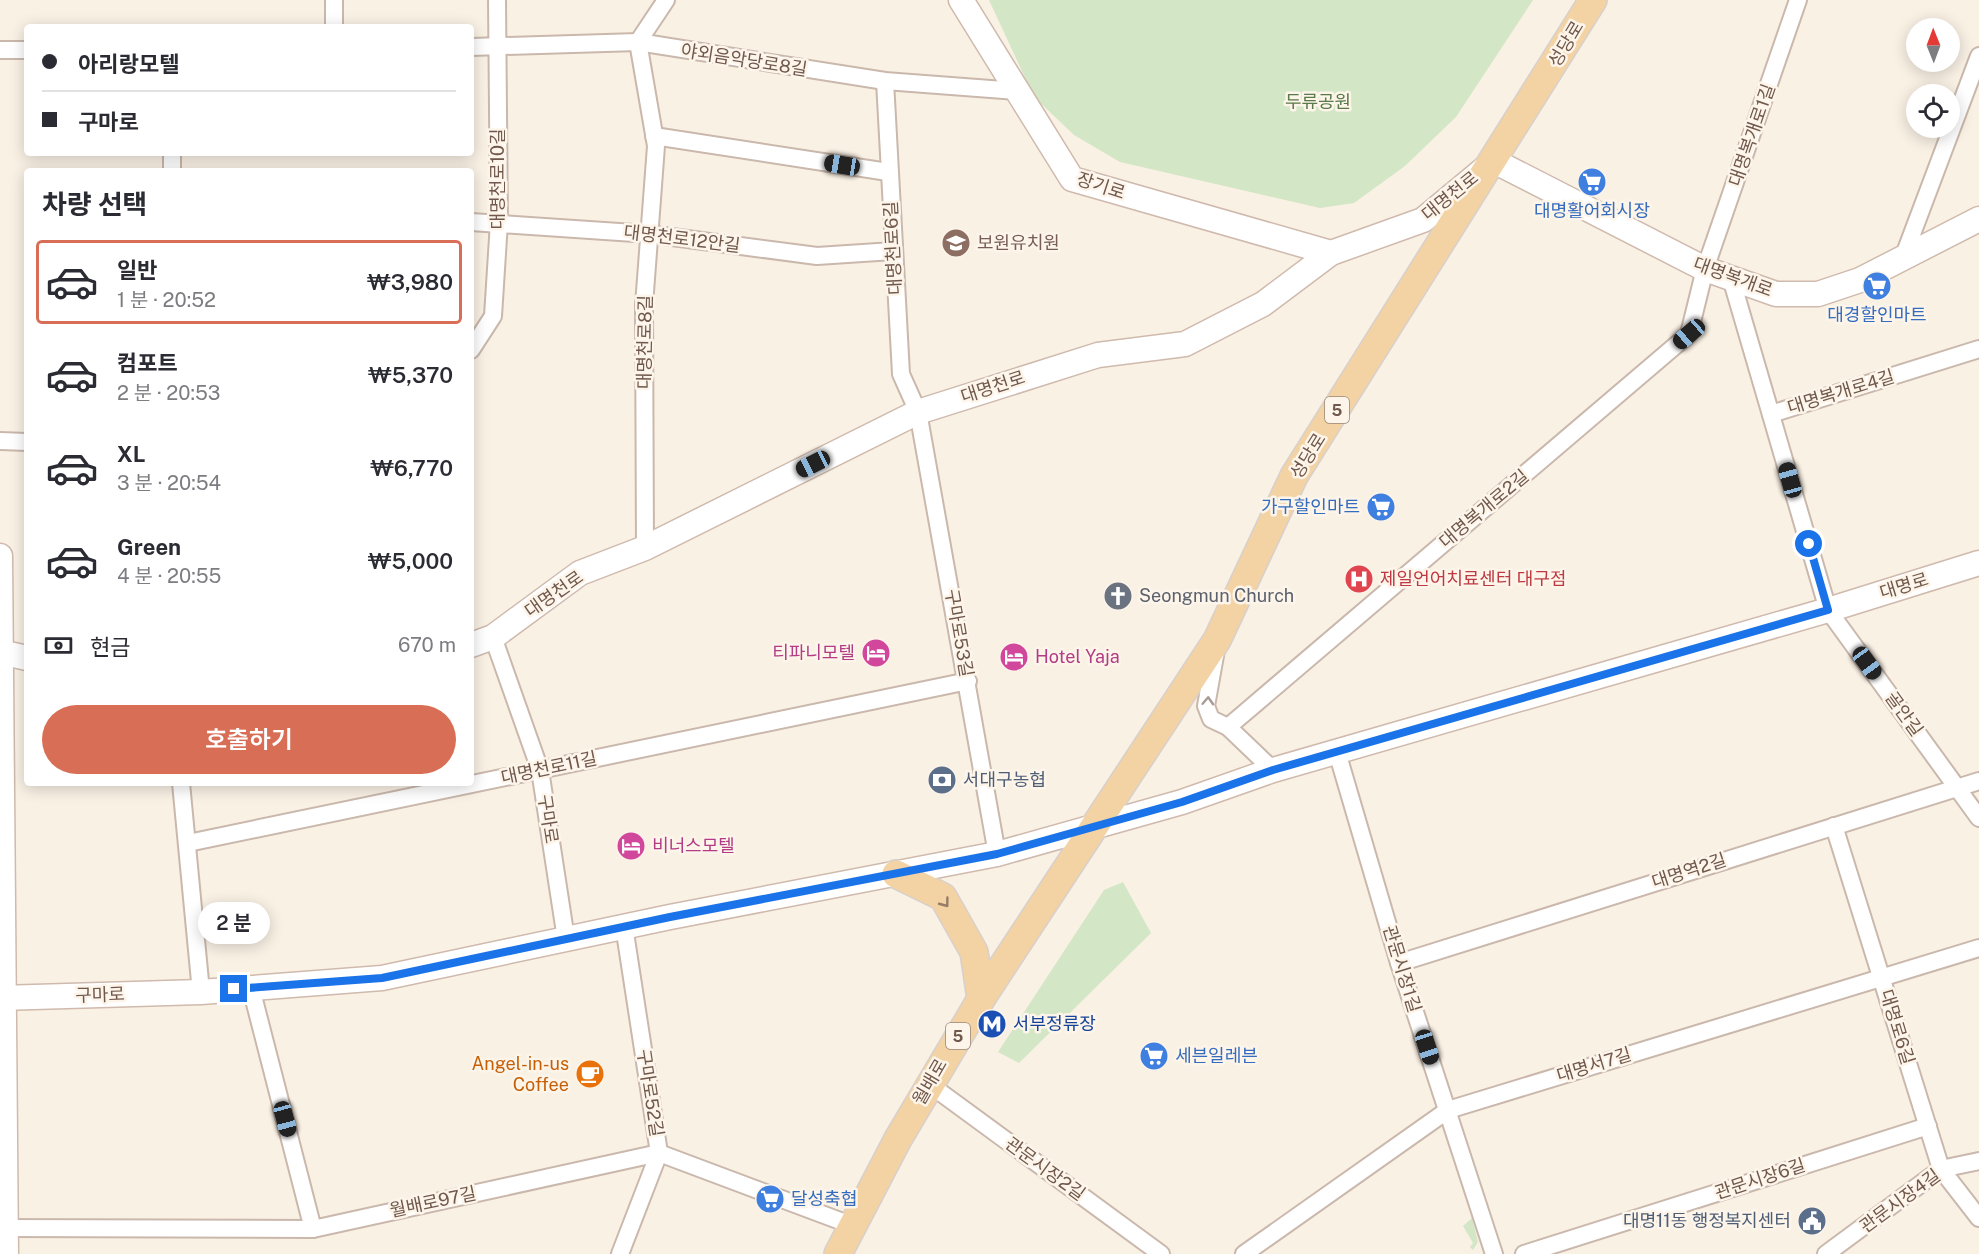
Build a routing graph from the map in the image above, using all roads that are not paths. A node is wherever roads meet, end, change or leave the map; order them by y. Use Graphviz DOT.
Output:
graph roads {
  1 [pos="334,0"];
  2 [pos="497,0"];
  3 [pos="666,0"];
  4 [pos="961,0"];
  5 [pos="1593,0"];
  6 [pos="1798,0"];
  7 [pos="334,24"];
  8 [pos="638,42"];
  9 [pos="474,47"];
  10 [pos="497,47"];
  11 [pos="24,50"];
  12 [pos="0,51"];
  13 [pos="1979,56"];
  14 [pos="885,81"];
  15 [pos="1017,91"];
  16 [pos="654,136"];
  17 [pos="1494,160"];
  18 [pos="888,172"];
  19 [pos="1979,219"];
  20 [pos="474,222"];
  21 [pos="499,222"];
  22 [pos="650,234"];
  23 [pos="893,251"];
  24 [pos="1331,253"];
  25 [pos="1903,258"];
  26 [pos="1705,269"];
  27 [pos="1731,278"];
  28 [pos="474,345"];
  29 [pos="1979,350"];
  30 [pos="918,412"];
  31 [pos="1771,414"];
  32 [pos="0,441"];
  33 [pos="24,442"];
  34 [pos="645,548"];
  35 [pos="0,556"];
  36 [pos="1979,563"];
  37 [pos="1828,610"];
  38 [pos="493,637"];
  39 [pos="1217,640"];
  40 [pos="474,644"];
  41 [pos="0,652"];
  42 [pos="24,657"];
  43 [pos="968,681"];
  44 [pos="1228,727"];
  45 [pos="1336,752"];
  46 [pos="1,770"];
  47 [pos="540,770"];
  48 [pos="1273,770"];
  49 [pos="1979,781"];
  50 [pos="474,784"];
  51 [pos="181,786"];
  52 [pos="463,786"];
  53 [pos="1957,788"];
  54 [pos="1979,818"];
  55 [pos="1834,826"];
  56 [pos="1094,827"];
  57 [pos="188,843"];
  58 [pos="997,854"];
  59 [pos="896,873"];
  60 [pos="624,927"];
  61 [pos="566,939"];
  62 [pos="1979,948"];
  63 [pos="1399,963"];
  64 [pos="1881,978"];
  65 [pos="251,988"];
  66 [pos="201,992"];
  67 [pos="2,998"];
  68 [pos="981,999"];
  69 [pos="929,1084"];
  70 [pos="1448,1110"];
  71 [pos="1928,1126"];
  72 [pos="659,1153"];
  73 [pos="1979,1161"];
  74 [pos="1941,1169"];
  75 [pos="1979,1218"];
  76 [pos="851,1225"];
  77 [pos="3,1228"];
  78 [pos="313,1229"];
  79 [pos="6,1254"];
  80 [pos="620,1254"];
  81 [pos="838,1254"];
  82 [pos="1161,1254"];
  83 [pos="1244,1254"];
  84 [pos="1494,1254"];
  85 [pos="1524,1254"];
  86 [pos="1826,1254"];
  1 -- 7 [label="street"];
  2 -- 10 [label="street, 대명천로10길"];
  3 -- 8 [label="street"];
  4 -- 15 [label="main road, 장기로"];
  5 -- 17 [label="main road, 성당로 / 5"];
  6 -- 26 [label="street, 대명복개로1길"];
  8 -- 10 [label="street, 야외음악당로8길"];
  8 -- 14 [label="street, 야외음악당로8길"];
  8 -- 16 [label="street, 대명천로8길"];
  9 -- 10 [label="street, 야외음악당로8길"];
  10 -- 21 [label="street, 대명천로10길"];
  11 -- 12 [label="street"];
  13 -- 25 [label="street"];
  14 -- 15 [label="street, 야외음악당로8길"];
  14 -- 18 [label="street, 대명천로6길"];
  15 -- 24 [label="main road, 장기로"];
  16 -- 18 [label="street"];
  16 -- 22 [label="street, 대명천로8길"];
  17 -- 24 [label="main road, 대명천로"];
  17 -- 26 [label="main road, 대명복개로"];
  17 -- 39 [label="main road, 성당로 / 5"];
  18 -- 23 [label="street, 대명천로6길"];
  19 -- 25 [label="main road, 대명복개로"];
  20 -- 21 [label="street, 대명천로12안길"];
  21 -- 22 [label="street, 대명천로12안길"];
  21 -- 28 [label="street, 대명천로10길"];
  22 -- 23 [label="street, 대명천로12안길"];
  22 -- 34 [label="street, 대명천로8길"];
  23 -- 30 [label="street, 대명천로6길"];
  24 -- 30 [label="main road, 대명천로"];
  25 -- 27 [label="main road, 대명복개로"];
  26 -- 27 [label="main road, 대명복개로"];
  26 -- 44 [label="street, 대명복개로2길"];
  27 -- 31 [label="street, 대명복개로4길"];
  29 -- 31 [label="street, 대명복개로4길"];
  30 -- 34 [label="main road, 대명천로"];
  30 -- 43 [label="street, 구마로53길"];
  31 -- 37 [label="street"];
  32 -- 33 [label="street"];
  34 -- 38 [label="main road, 대명천로"];
  35 -- 41 [label="main road"];
  36 -- 37 [label="main road, 대명로"];
  37 -- 45 [label="main road, 대명로"];
  37 -- 53 [label="street, 골안길"];
  38 -- 40 [label="main road, 대명천로"];
  38 -- 47 [label="street"];
  44 -- 39 [label="street, one-way"];
  39 -- 56 [label="main road, 성당로 / 5"];
  41 -- 42 [label="main road"];
  41 -- 46 [label="main road"];
  43 -- 47 [label="street, 대명천로11길"];
  43 -- 58 [label="street, 구마로53길"];
  44 -- 48 [label="street"];
  45 -- 48 [label="main road, 대명로"];
  45 -- 63 [label="street, 관문시장1길"];
  46 -- 67 [label="main road"];
  47 -- 50 [label="street, 대명천로11길"];
  47 -- 61 [label="street, 구마로"];
  48 -- 56 [label="main road, 대명로"];
  49 -- 53 [label="street, 대명역2길"];
  51 -- 57 [label="street"];
  52 -- 57 [label="street, 대명천로11길"];
  53 -- 54 [label="street, 골안길"];
  53 -- 55 [label="street, 대명역2길"];
  55 -- 63 [label="street, 대명역2길"];
  55 -- 64 [label="street, 대명로6길"];
  56 -- 58 [label="main road, 구마로"];
  56 -- 68 [label="main road, 월배로 / 5"];
  57 -- 66 [label="street"];
  58 -- 59 [label="main road, 구마로"];
  59 -- 60 [label="main road, 구마로"];
  59 -- 68 [label="main road, one-way"];
  60 -- 61 [label="main road, 구마로"];
  60 -- 72 [label="street, 구마로52길"];
  61 -- 65 [label="main road, 구마로"];
  62 -- 64 [label="street, 대명서7길"];
  63 -- 70 [label="street, 관문시장1길"];
  64 -- 70 [label="street, 대명서7길"];
  64 -- 71 [label="street, 대명로6길"];
  65 -- 66 [label="main road, 구마로"];
  65 -- 78 [label="street"];
  66 -- 67 [label="main road, 구마로"];
  67 -- 77 [label="main road"];
  68 -- 69 [label="main road, 월배로 / 5"];
  69 -- 76 [label="main road, 월배로 / 5"];
  69 -- 82 [label="street, 관문시장2길"];
  70 -- 83 [label="street, 대명서7길"];
  70 -- 84 [label="street, 관문시장1길"];
  71 -- 74 [label="street, 대명로6길"];
  71 -- 85 [label="street, 관문시장6길"];
  72 -- 76 [label="street"];
  72 -- 78 [label="street, 월배로97길"];
  72 -- 80 [label="street, 구마로52길"];
  73 -- 74 [label="street, 관문시장4길"];
  74 -- 75 [label="street, 대명로6길"];
  74 -- 86 [label="street, 관문시장4길"];
  76 -- 81 [label="main road, 월배로 / 5"];
  77 -- 78 [label="street, 월배로97길"];
  77 -- 79 [label="main road"];
}
